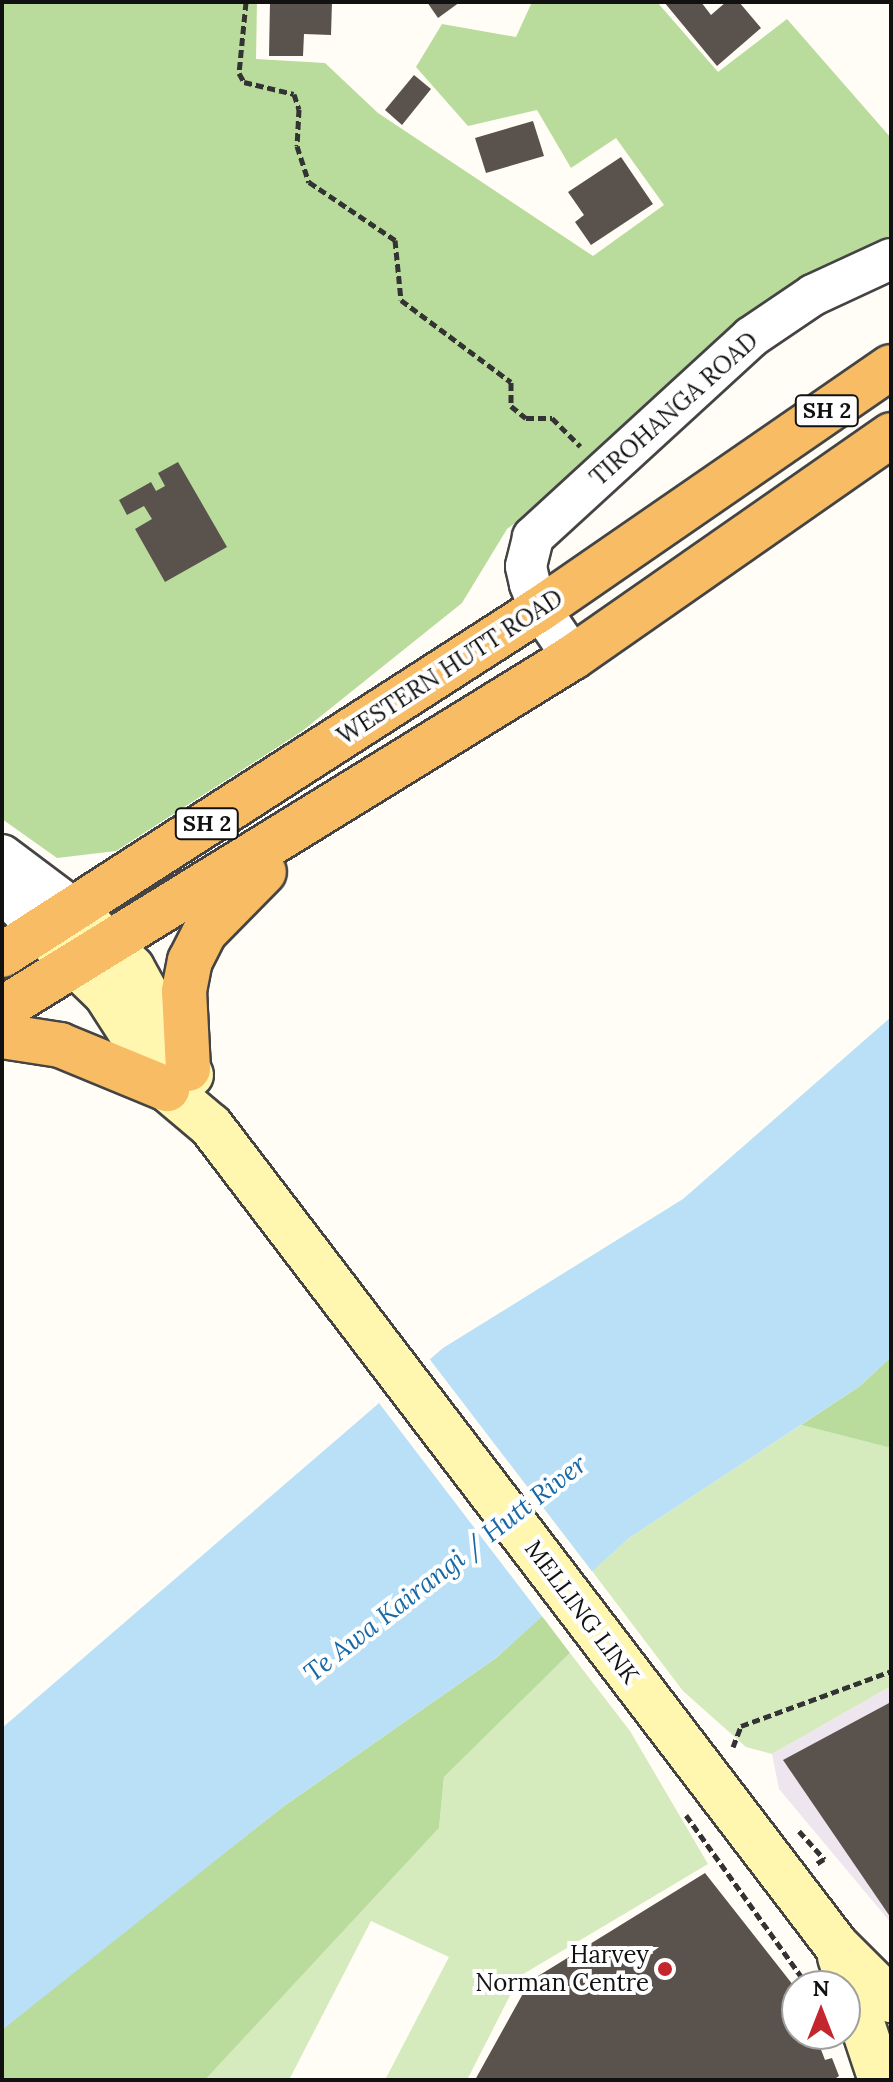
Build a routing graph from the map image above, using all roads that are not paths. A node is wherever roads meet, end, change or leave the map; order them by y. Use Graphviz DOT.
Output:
graph roads {
  1 [pos="891,259"];
  2 [pos="891,367"];
  3 [pos="891,435"];
  4 [pos="540,609"];
  5 [pos="573,657"];
  6 [pos="331,811"];
  7 [pos="2,855"];
  8 [pos="2,891"];
  9 [pos="57,919"];
  10 [pos="94,953"];
  11 [pos="2,955"];
  12 [pos="2,1009"];
  13 [pos="2,1036"];
  14 [pos="177,1079"];
  15 [pos="836,1945"];
  16 [pos="891,2000"];
  17 [pos="881,2080"];
  1 -- 4 [label="street, TIROHANGA ROAD"];
  2 -- 4 [label="highway, WESTERN HUTT ROAD / SH 2"];
  3 -- 5 [label="highway, SH 2"];
  4 -- 5 [label="street, TIROHANGA ROAD"];
  4 -- 9 [label="highway, WESTERN HUTT ROAD / SH 2"];
  5 -- 6 [label="highway, SH 2"];
  6 -- 10 [label="highway, SH 2"];
  6 -- 14 [label="highway"];
  7 -- 9 [label="street"];
  8 -- 9 [label="street"];
  9 -- 10 [label="main road, MELLING LINK"];
  9 -- 11 [label="highway, WESTERN HUTT ROAD / SH 2"];
  10 -- 12 [label="highway, SH 2"];
  10 -- 14 [label="main road, MELLING LINK"];
  13 -- 14 [label="highway"];
  14 -- 15 [label="main road, MELLING LINK"];
  15 -- 16 [label="main road, MELLING LINK"];
  15 -- 17 [label="main road, MELLING LINK"];
}
